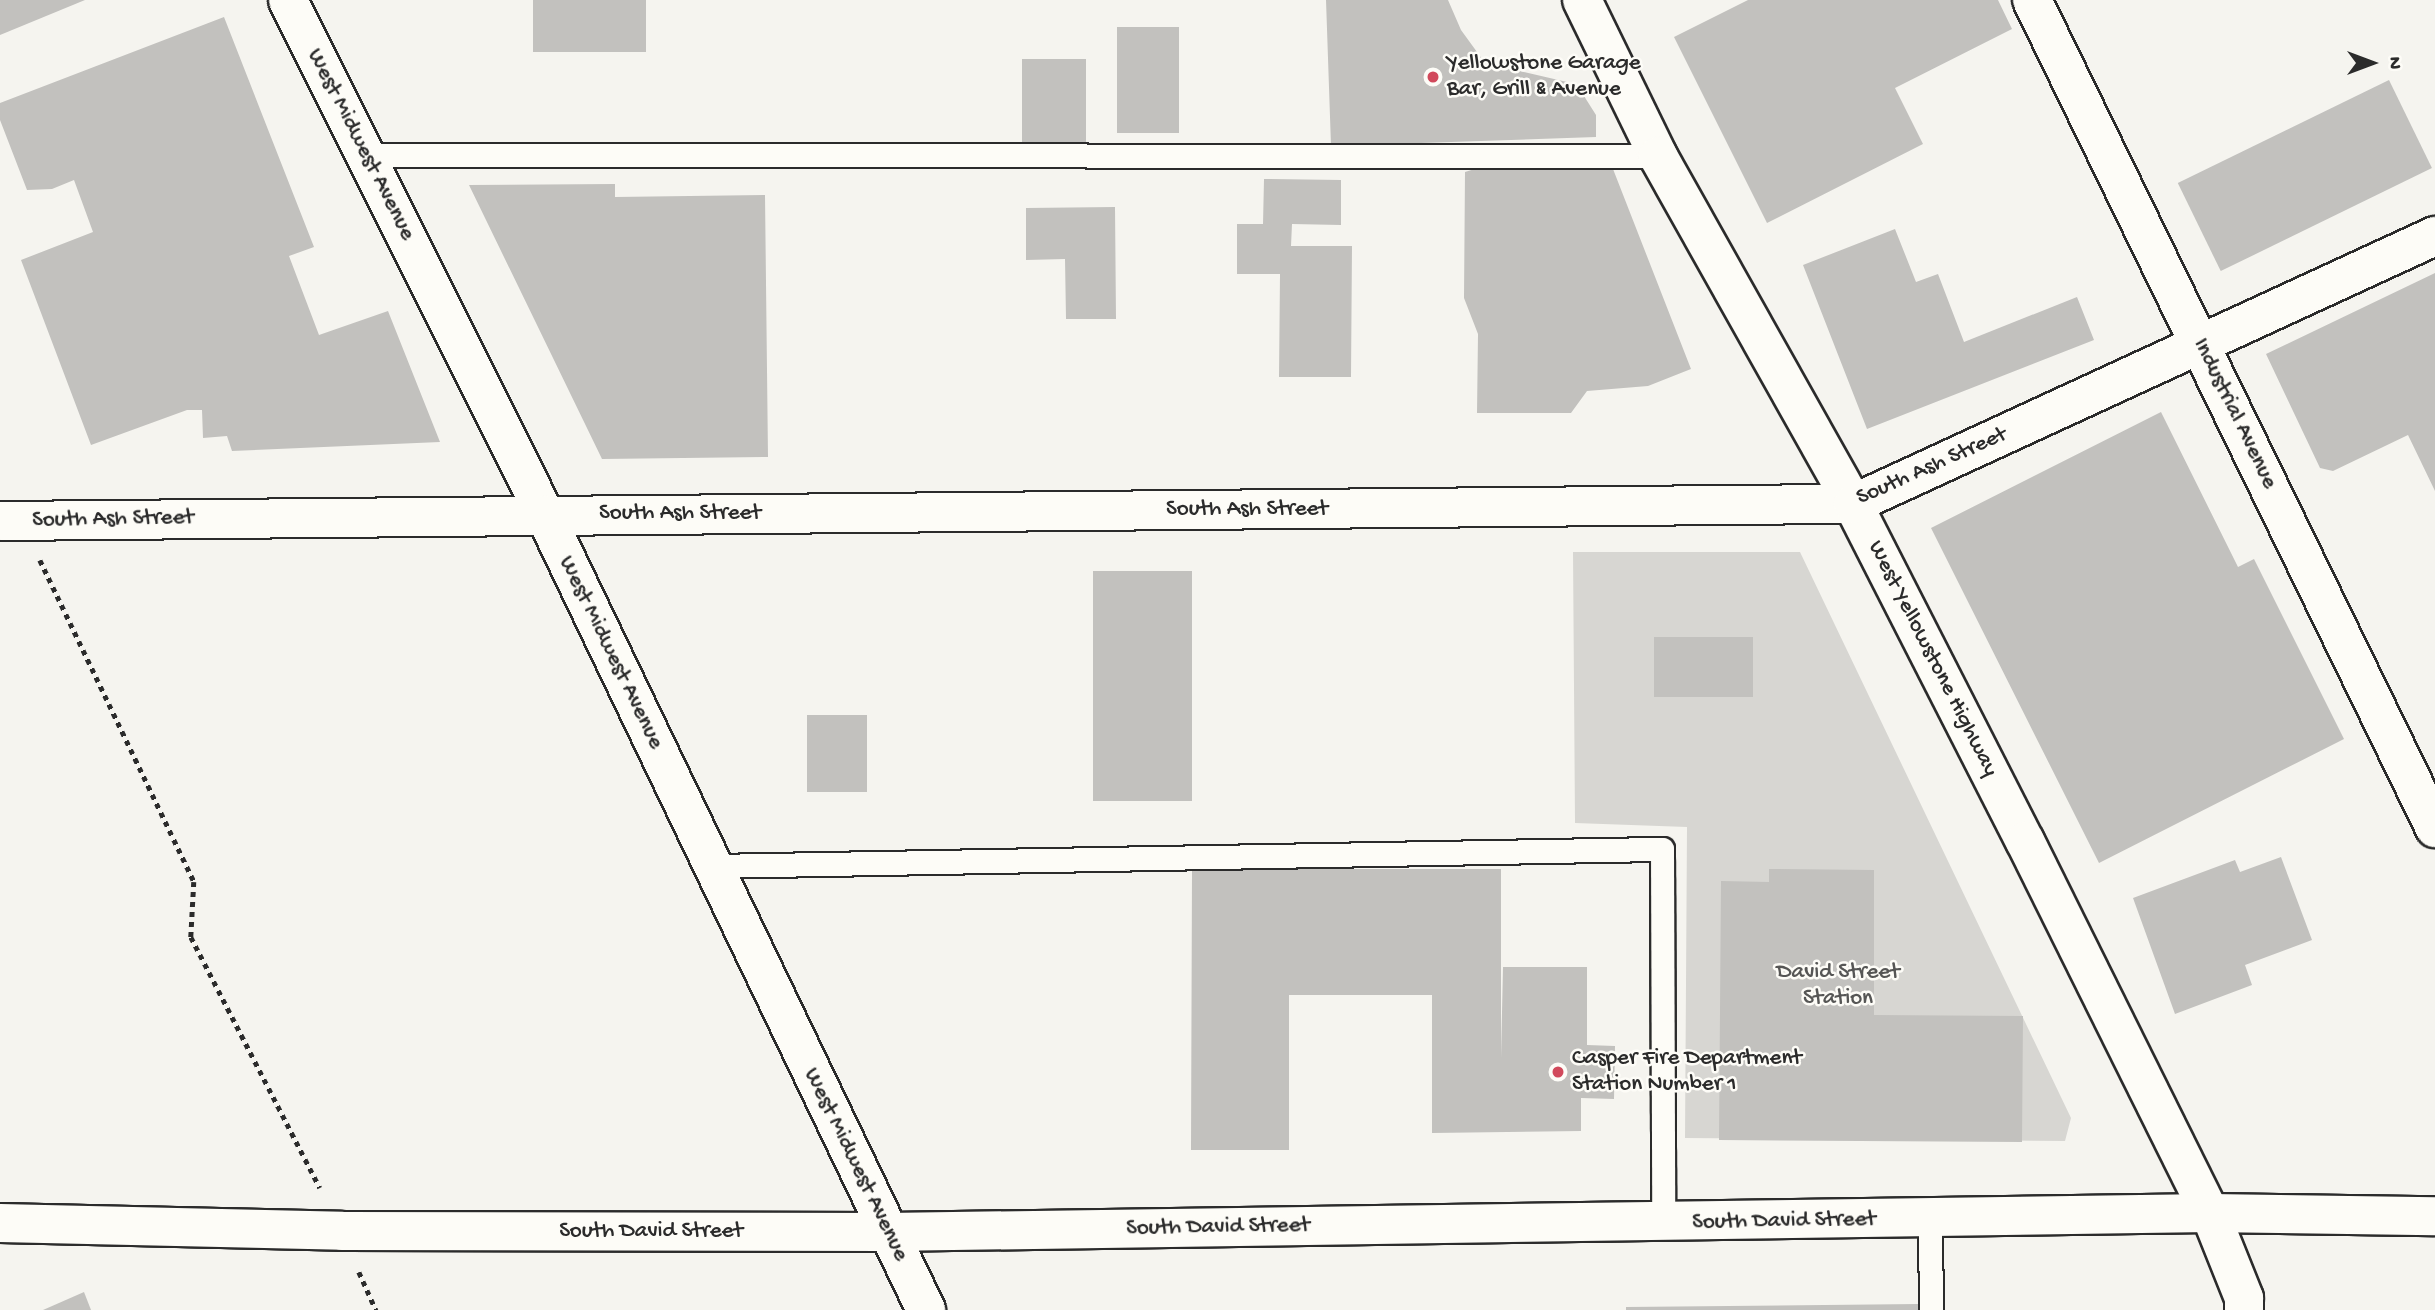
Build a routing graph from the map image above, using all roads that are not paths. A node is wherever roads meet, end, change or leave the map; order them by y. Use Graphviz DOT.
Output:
graph roads {
  1 [pos="288,0"];
  2 [pos="1582,0"];
  3 [pos="2032,0"];
  4 [pos="365,155"];
  5 [pos="1658,156"];
  6 [pos="2435,236"];
  7 [pos="2200,345"];
  8 [pos="1853,505"];
  9 [pos="545,515"];
  10 [pos="11,521"];
  11 [pos="2435,828"];
  12 [pos="712,866"];
  13 [pos="2210,1213"];
  14 [pos="2435,1216"];
  15 [pos="1930,1221"];
  16 [pos="0,1223"];
  17 [pos="1663,1223"];
  18 [pos="887,1232"];
  19 [pos="926,1310"];
  20 [pos="1931,1310"];
  21 [pos="2244,1310"];
  1 -- 4 [label="street, West Midwest Avenue"];
  2 -- 5 [label="street, West Yellowstone Highway"];
  3 -- 7 [label="street, Industrial Avenue"];
  4 -- 5 [label="lane"];
  4 -- 9 [label="street, West Midwest Avenue"];
  5 -- 8 [label="street, West Yellowstone Highway"];
  6 -- 7 [label="street, South Ash Street"];
  7 -- 8 [label="street, South Ash Street"];
  7 -- 11 [label="street, Industrial Avenue"];
  8 -- 9 [label="street, South Ash Street"];
  8 -- 13 [label="street, West Yellowstone Highway"];
  9 -- 10 [label="street, South Ash Street"];
  9 -- 12 [label="street, West Midwest Avenue"];
  12 -- 17 [label="lane"];
  12 -- 18 [label="street, West Midwest Avenue"];
  13 -- 14 [label="street, South David Street"];
  13 -- 15 [label="street, South David Street"];
  13 -- 21 [label="street, West Yellowstone Highway"];
  15 -- 17 [label="street, South David Street"];
  15 -- 20 [label="lane"];
  16 -- 18 [label="street, South David Street"];
  17 -- 18 [label="street, South David Street"];
  18 -- 19 [label="street, West Midwest Avenue"];
}
